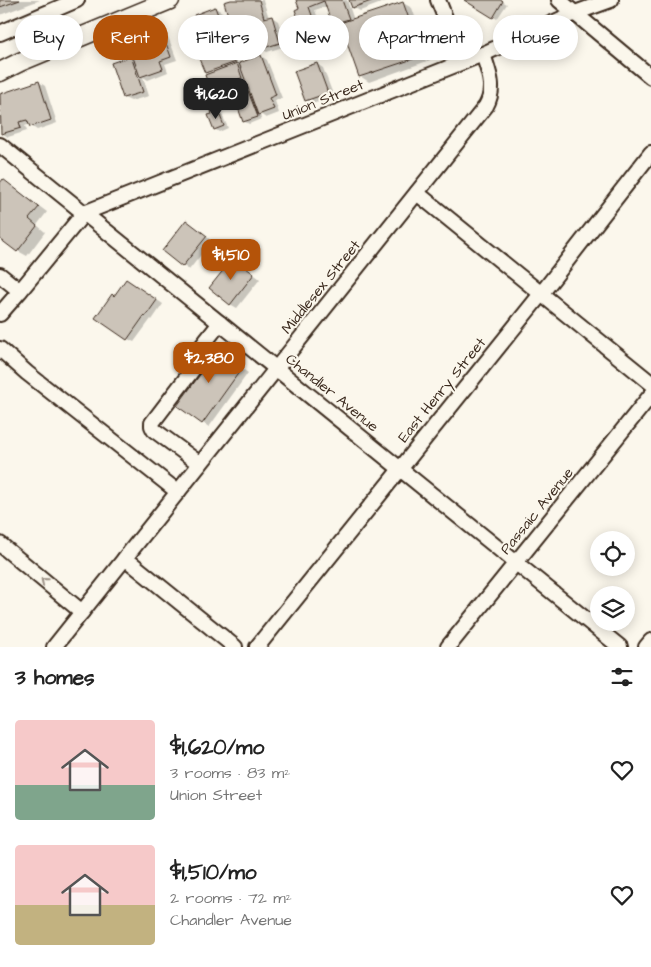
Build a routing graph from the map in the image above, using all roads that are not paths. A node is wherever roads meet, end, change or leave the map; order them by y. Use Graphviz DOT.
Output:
graph roads {
  1 [pos="77,0"];
  2 [pos="170,0"];
  3 [pos="438,0"];
  4 [pos="611,0"];
  5 [pos="566,5"];
  6 [pos="43,15"];
  7 [pos="15,27"];
  8 [pos="0,33"];
  9 [pos="83,37"];
  10 [pos="483,54"];
  11 [pos="25,60"];
  12 [pos="468,60"];
  13 [pos="463,62"];
  14 [pos="0,72"];
  15 [pos="651,77"];
  16 [pos="2,152"];
  17 [pos="651,153"];
  18 [pos="417,194"];
  19 [pos="84,213"];
  20 [pos="0,274"];
  21 [pos="20,291"];
  22 [pos="541,294"];
  23 [pos="0,314"];
  24 [pos="220,323"];
  25 [pos="0,349"];
  26 [pos="276,369"];
  27 [pos="651,383"];
  28 [pos="651,395"];
  29 [pos="200,464"];
  30 [pos="400,469"];
  31 [pos="178,492"];
  32 [pos="0,544"];
  33 [pos="125,558"];
  34 [pos="516,563"];
  35 [pos="82,612"];
  36 [pos="651,641"];
  37 [pos="54,647"];
  38 [pos="235,647"];
  39 [pos="257,647"];
  40 [pos="448,647"];
  41 [pos="620,647"];
  42 [pos="646,647"];
  1 -- 6 [label="street"];
  2 -- 9 [label="main road"];
  3 -- 13 [label="street"];
  4 -- 5 [label="street, Union Street"];
  5 -- 10 [label="street, Union Street"];
  5 -- 15 [label="street"];
  7 -- 8 [label="street"];
  10 -- 18 [label="street, Middlesex Street"];
  11 -- 14 [label="main road"];
  12 -- 13 [label="street, Union Street"];
  13 -- 19 [label="street, Union Street"];
  16 -- 19 [label="street, Chandler Avenue"];
  17 -- 22 [label="street, East Henry Street"];
  18 -- 22 [label="street"];
  18 -- 26 [label="street, Middlesex Street"];
  19 -- 21 [label="street, Union Street"];
  19 -- 24 [label="street, Chandler Avenue"];
  20 -- 21 [label="street"];
  21 -- 23 [label="street, Union Street"];
  22 -- 27 [label="street"];
  22 -- 30 [label="street, East Henry Street"];
  24 -- 26 [label="street, Chandler Avenue"];
  24 -- 29 [label="street"];
  25 -- 31 [label="street"];
  26 -- 29 [label="street, Middlesex Street"];
  26 -- 30 [label="street, Chandler Avenue"];
  28 -- 34 [label="street, Passaic Avenue"];
  29 -- 31 [label="street, Middlesex Street"];
  30 -- 34 [label="street, Chandler Avenue"];
  30 -- 39 [label="street, East Henry Street"];
  31 -- 33 [label="street, Middlesex Street"];
  35 -- 32 [label="street, one-way"];
  33 -- 35 [label="street, Middlesex Street"];
  33 -- 38 [label="street"];
  34 -- 40 [label="street, Passaic Avenue"];
  34 -- 41 [label="street, Chandler Avenue"];
  35 -- 37 [label="street, Middlesex Street"];
  36 -- 42 [label="street"];
}
